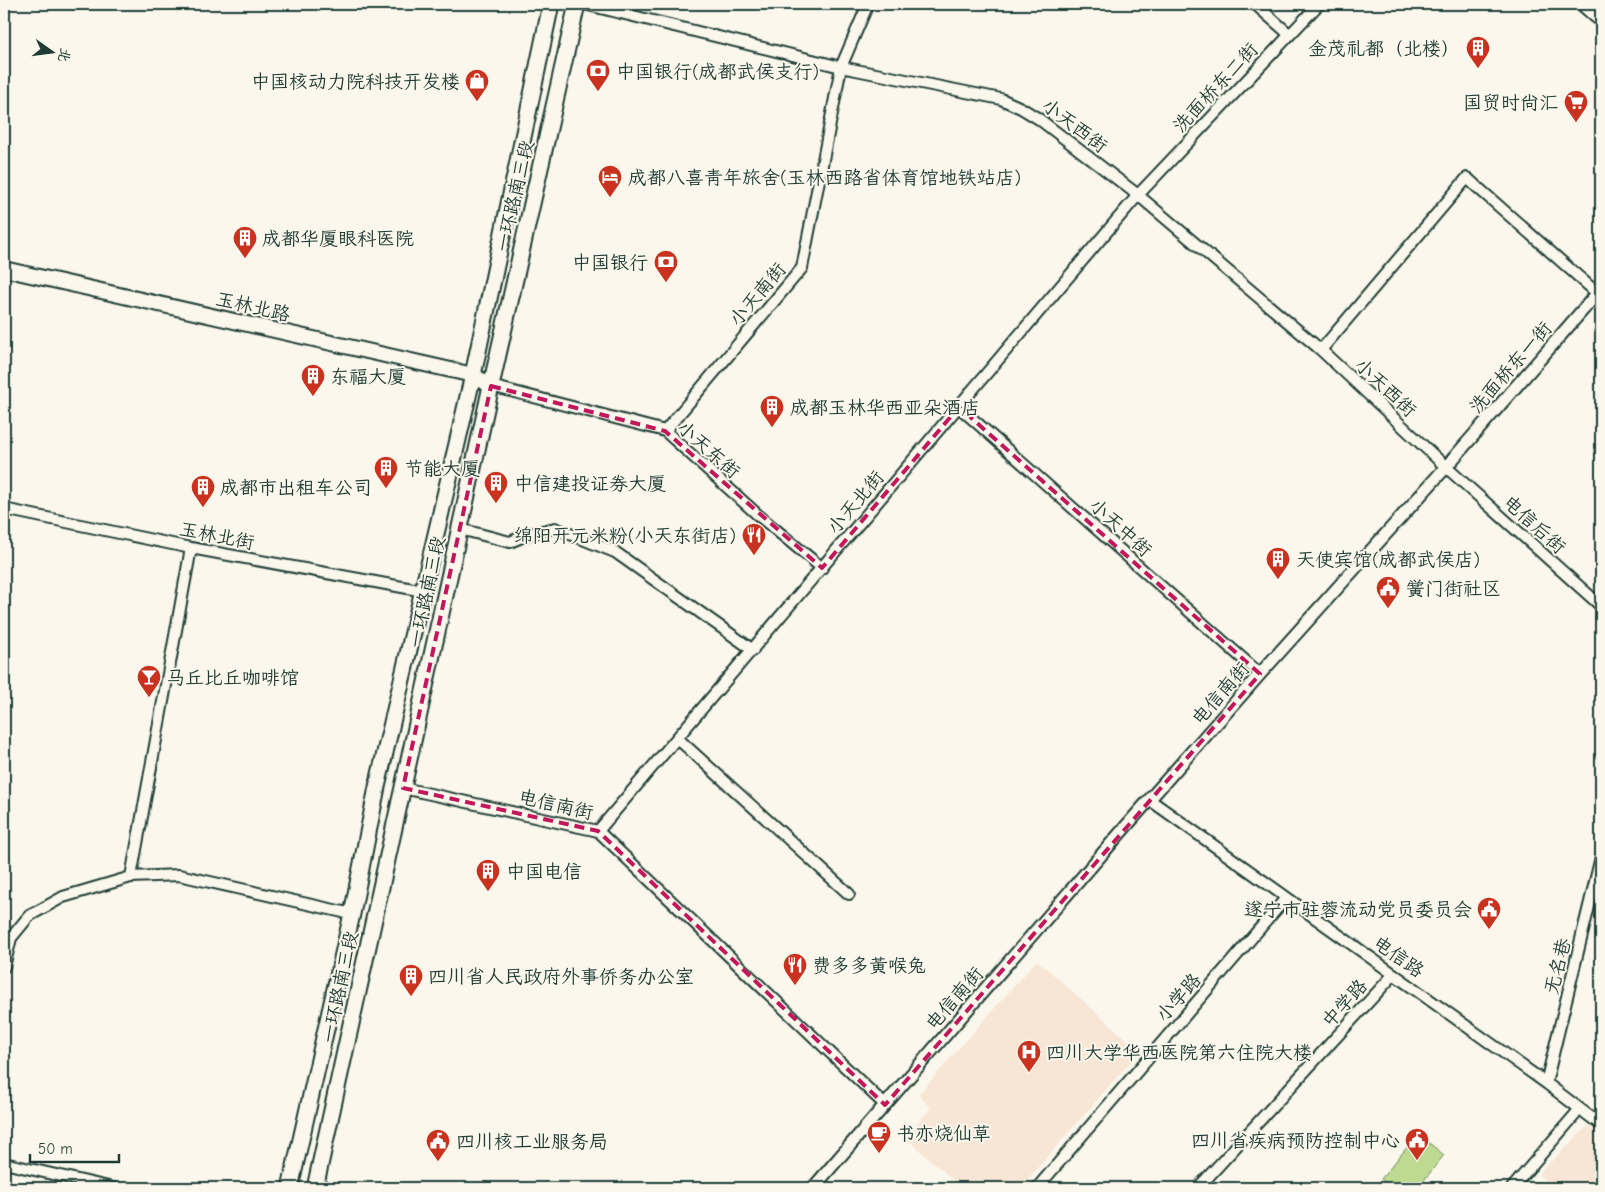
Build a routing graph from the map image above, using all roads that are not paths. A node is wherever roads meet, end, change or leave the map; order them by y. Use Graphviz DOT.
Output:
graph roads {
  1 [pos="551,4"];
  2 [pos="578,4"];
  3 [pos="584,4"];
  4 [pos="868,4"];
  5 [pos="1255,4"];
  6 [pos="1319,4"];
  7 [pos="1584,4"];
  8 [pos="1601,19"];
  9 [pos="1289,34"];
  10 [pos="841,67"];
  11 [pos="1138,196"];
  12 [pos="4,268"];
  13 [pos="1599,291"];
  14 [pos="1321,350"];
  15 [pos="473,375"];
  16 [pos="491,386"];
  17 [pos="959,407"];
  18 [pos="664,431"];
  19 [pos="1446,467"];
  20 [pos="4,509"];
  21 [pos="459,536"];
  22 [pos="436,538"];
  23 [pos="191,548"];
  24 [pos="822,568"];
  25 [pos="424,591"];
  26 [pos="1601,606"];
  27 [pos="753,650"];
  28 [pos="1260,674"];
  29 [pos="677,738"];
  30 [pos="403,788"];
  31 [pos="1150,800"];
  32 [pos="598,831"];
  33 [pos="1601,857"];
  34 [pos="131,877"];
  35 [pos="849,894"];
  36 [pos="1286,898"];
  37 [pos="352,914"];
  38 [pos="7,935"];
  39 [pos="4,967"];
  40 [pos="1394,974"];
  41 [pos="1546,1083"];
  42 [pos="885,1105"];
  43 [pos="1580,1109"];
  44 [pos="1601,1125"];
  45 [pos="4,1163"];
  46 [pos="113,1188"];
  47 [pos="290,1188"];
  48 [pos="314,1188"];
  49 [pos="813,1188"];
  50 [pos="1037,1188"];
  51 [pos="1198,1188"];
  52 [pos="1512,1188"];
  1 -- 15 [label="main road, 一环路南三段"];
  2 -- 16 [label="main road, 一环路南三段"];
  3 -- 10 [label="street, 小天西街"];
  4 -- 10 [label="street, 小天南街"];
  5 -- 9 [label="street"];
  6 -- 9 [label="street, 洗面桥东二街"];
  7 -- 8 [label="main road"];
  9 -- 11 [label="street, 洗面桥东二街"];
  10 -- 11 [label="street, 小天西街"];
  10 -- 18 [label="street, 小天南街"];
  11 -- 14 [label="street, 小天西街"];
  11 -- 17 [label="street, 小天北街"];
  12 -- 15 [label="main road, 玉林北路"];
  13 -- 14 [label="street"];
  13 -- 19 [label="street, 洗面桥东一街"];
  14 -- 19 [label="street, 小天西街"];
  15 -- 16 [label="main road, 玉林北路"];
  15 -- 22 [label="main road, 一环路南三段"];
  16 -- 18 [label="street, 小天东街"];
  16 -- 21 [label="main road, 一环路南三段"];
  17 -- 24 [label="street, 小天北街"];
  17 -- 28 [label="street, 小天中街"];
  18 -- 24 [label="street, 小天东街"];
  19 -- 26 [label="street, 电信后街"];
  19 -- 28 [label="street, 电信南街"];
  20 -- 23 [label="street, 玉林北街"];
  21 -- 22 [label="main road"];
  21 -- 27 [label="street"];
  21 -- 30 [label="main road, 一环路南三段"];
  22 -- 25 [label="main road, 一环路南三段"];
  23 -- 25 [label="street, 玉林北街"];
  23 -- 34 [label="street"];
  24 -- 27 [label="street, 小天北街"];
  25 -- 37 [label="main road, 一环路南三段"];
  27 -- 29 [label="street, 小天北街"];
  28 -- 31 [label="street, 电信南街"];
  29 -- 32 [label="street, 小天北街"];
  29 -- 35 [label="street"];
  30 -- 32 [label="street, 电信南街"];
  30 -- 48 [label="main road, 一环路南三段"];
  31 -- 36 [label="street, 电信路"];
  31 -- 42 [label="street, 电信南街"];
  32 -- 42 [label="street, 电信南街"];
  33 -- 41 [label="street, 无名巷"];
  34 -- 37 [label="street"];
  34 -- 38 [label="street"];
  36 -- 40 [label="street, 电信路"];
  36 -- 50 [label="street, 小学路"];
  37 -- 47 [label="main road, 一环路南三段"];
  38 -- 39 [label="street"];
  40 -- 41 [label="street, 电信路"];
  40 -- 51 [label="street, 中学路"];
  41 -- 43 [label="street, 电信路"];
  42 -- 49 [label="street"];
  43 -- 44 [label="street, 电信路"];
  43 -- 52 [label="street"];
  45 -- 46 [label="street"];
}
